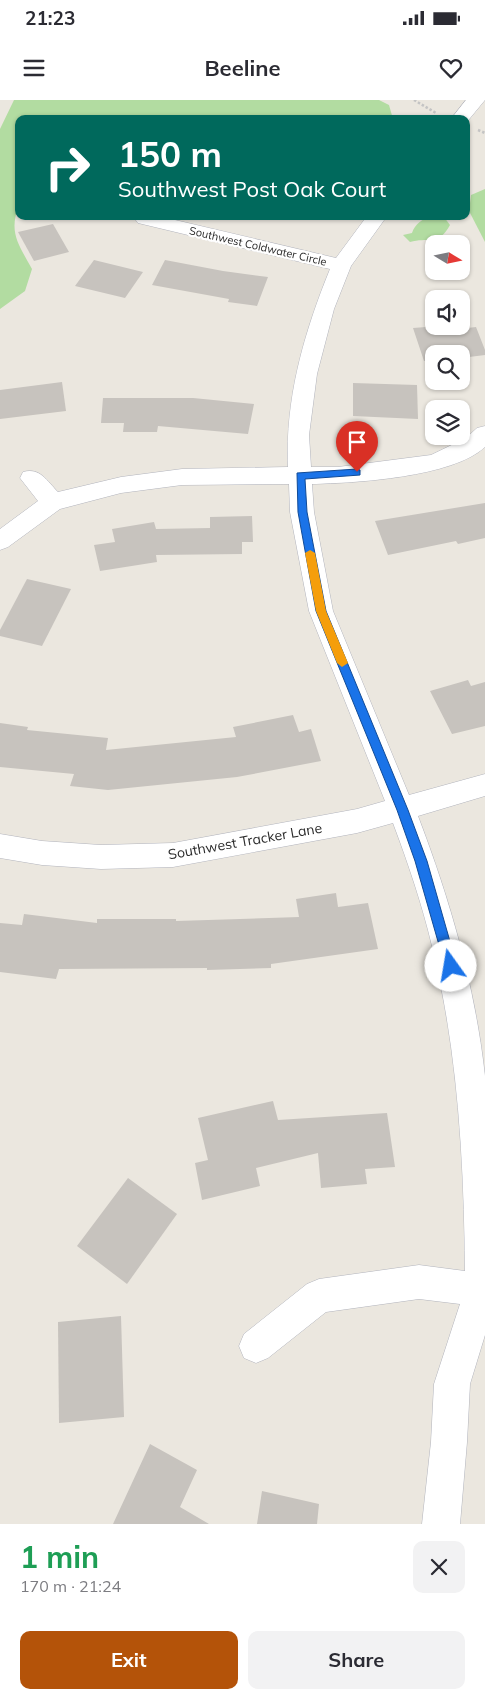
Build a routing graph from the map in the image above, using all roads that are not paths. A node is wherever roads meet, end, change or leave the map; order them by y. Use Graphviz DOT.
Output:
graph roads {
  1 [pos="476,100"];
  2 [pos="463,115"];
  3 [pos="149,220"];
  4 [pos="374,220"];
  5 [pos="341,265"];
  6 [pos="485,434"];
  7 [pos="300,476"];
  8 [pos="32,478"];
  9 [pos="53,502"];
  10 [pos="0,541"];
  11 [pos="485,785"];
  12 [pos="402,810"];
  13 [pos="0,846"];
  14 [pos="484,1294"];
  15 [pos="256,1346"];
  16 [pos="441,1524"];
  1 -- 2 [label="street"];
  3 -- 5 [label="street, Southwest Coldwater Circle"];
  4 -- 5 [label="street"];
  5 -- 7 [label="street"];
  6 -- 7 [label="street"];
  7 -- 9 [label="street"];
  7 -- 12 [label="street"];
  8 -- 9 [label="street"];
  9 -- 10 [label="street"];
  11 -- 12 [label="street, Southwest Tracker Lane"];
  12 -- 13 [label="street, Southwest Tracker Lane"];
  12 -- 14 [label="street"];
  14 -- 15 [label="street"];
  14 -- 16 [label="street"];
}
